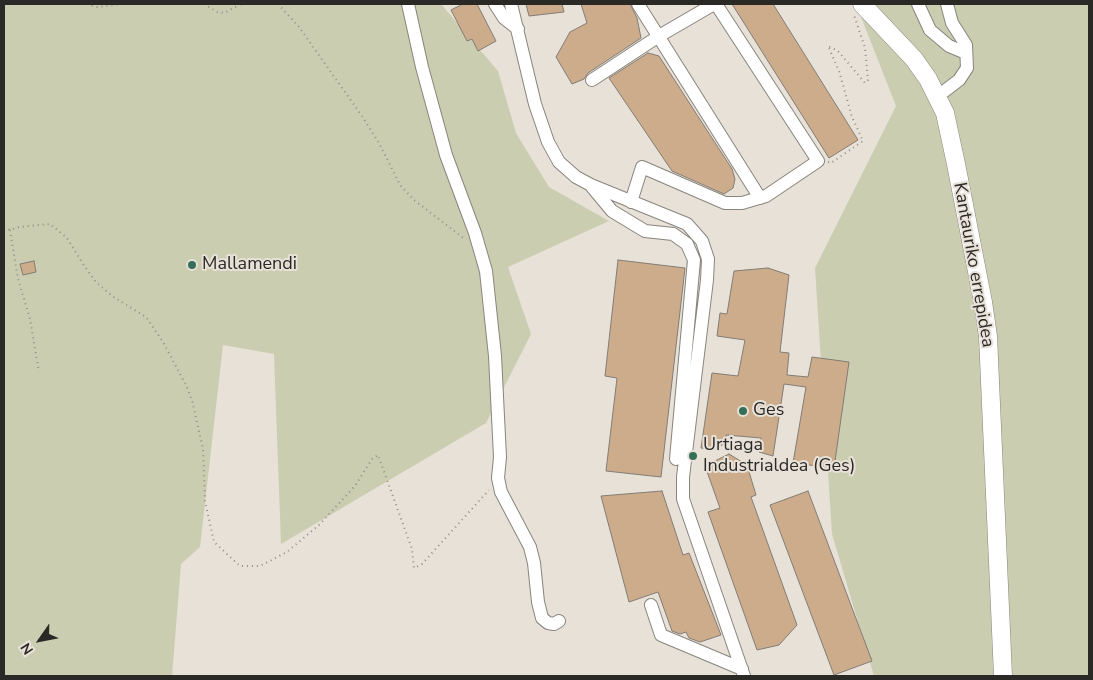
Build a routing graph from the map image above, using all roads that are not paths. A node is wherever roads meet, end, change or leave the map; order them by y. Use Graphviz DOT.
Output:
graph roads {
  1 [pos="408,4"];
  2 [pos="495,4"];
  3 [pos="511,4"];
  4 [pos="638,4"];
  5 [pos="715,4"];
  6 [pos="918,4"];
  7 [pos="947,4"];
  8 [pos="857,7"];
  9 [pos="518,29"];
  10 [pos="659,36"];
  11 [pos="966,53"];
  12 [pos="592,80"];
  13 [pos="938,96"];
  14 [pos="591,185"];
  15 [pos="760,198"];
  16 [pos="631,202"];
  17 [pos="683,477"];
  18 [pos="651,605"];
  19 [pos="560,620"];
  20 [pos="743,672"];
  21 [pos="1003,676"];
  1 -- 19 [label="street"];
  2 -- 9 [label="street"];
  3 -- 9 [label="street"];
  4 -- 10 [label="street"];
  5 -- 10 [label="street"];
  5 -- 15 [label="street"];
  6 -- 11 [label="street"];
  7 -- 11 [label="street"];
  8 -- 13 [label="highway, Kantauriko errepidea"];
  9 -- 14 [label="street"];
  10 -- 12 [label="street"];
  10 -- 15 [label="street"];
  11 -- 13 [label="street"];
  13 -- 21 [label="highway, Kantauriko errepidea"];
  14 -- 16 [label="street"];
  14 -- 17 [label="street"];
  15 -- 16 [label="street"];
  16 -- 17 [label="street"];
  17 -- 20 [label="street"];
  18 -- 20 [label="street"];
}
